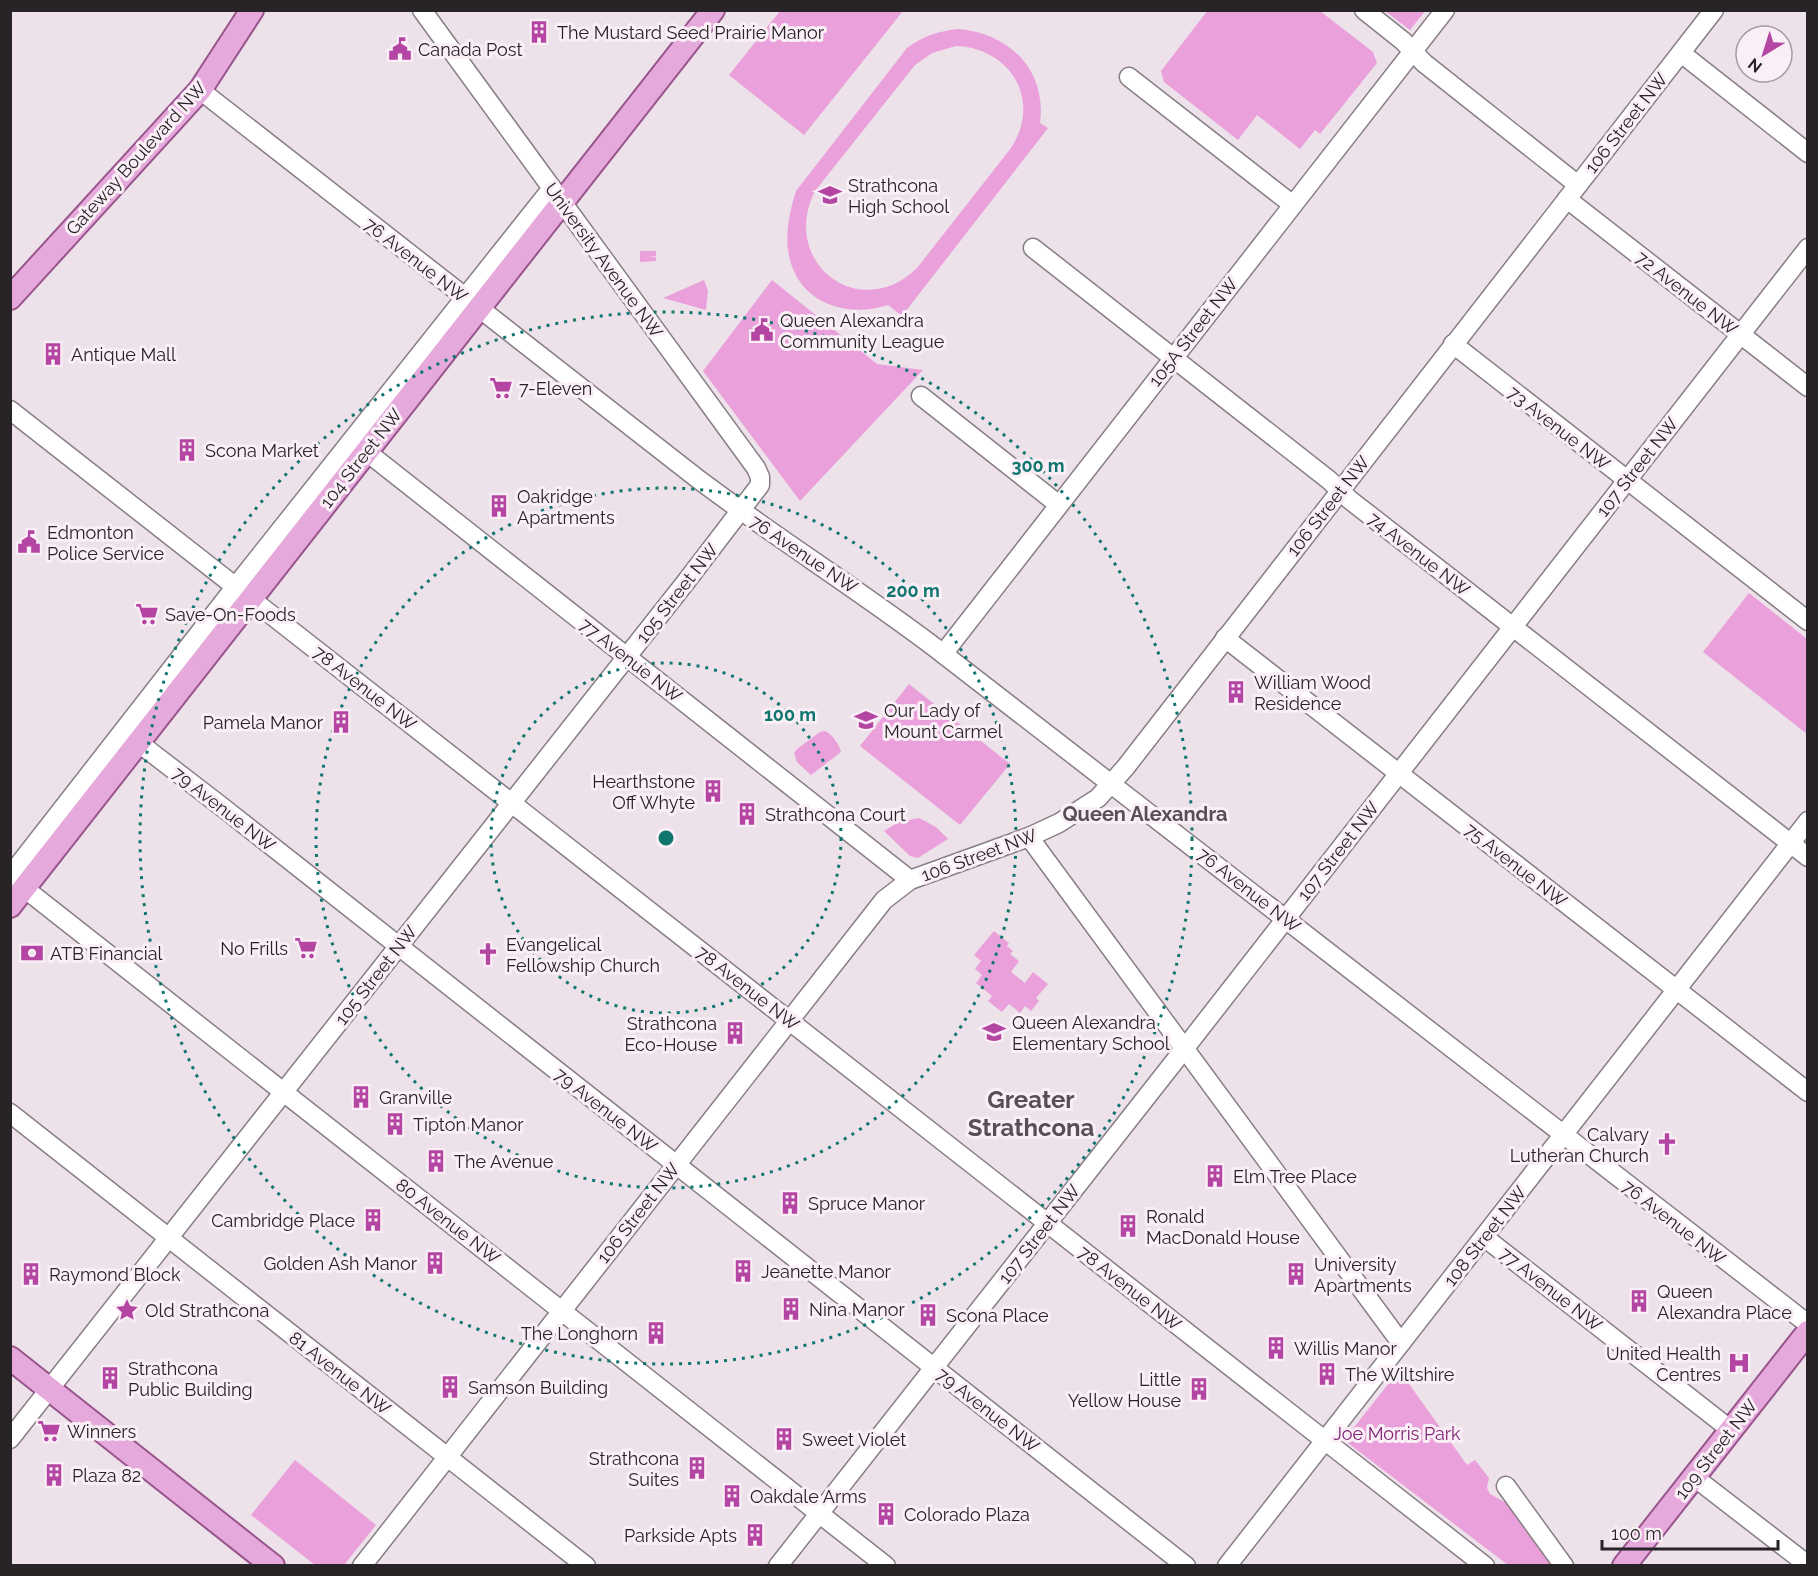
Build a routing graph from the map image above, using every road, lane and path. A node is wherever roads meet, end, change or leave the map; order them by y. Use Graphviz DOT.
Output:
graph roads {
  1 [pos="252,10"];
  2 [pos="422,10"];
  3 [pos="713,10"];
  4 [pos="1364,10"];
  5 [pos="1445,10"];
  6 [pos="1714,10"];
  7 [pos="1413,51"];
  8 [pos="1680,53"];
  9 [pos="1129,77"];
  10 [pos="200,90"];
  11 [pos="1808,153"];
  12 [pos="1572,192"];
  13 [pos="557,196"];
  14 [pos="1293,205"];
  15 [pos="1033,248"];
  16 [pos="1808,248"];
  17 [pos="10,298"];
  18 [pos="471,303"];
  19 [pos="1740,334"];
  20 [pos="1453,344"];
  21 [pos="1173,358"];
  22 [pos="1808,387"];
  23 [pos="921,396"];
  24 [pos="10,410"];
  25 [pos="359,446"];
  26 [pos="1627,480"];
  27 [pos="1340,490"];
  28 [pos="1059,505"];
  29 [pos="741,511"];
  30 [pos="244,592"];
  31 [pos="1808,621"];
  32 [pos="1512,627"];
  33 [pos="1226,638"];
  34 [pos="943,654"];
  35 [pos="627,657"];
  36 [pos="130,739"];
  37 [pos="1398,773"];
  38 [pos="1110,784"];
  39 [pos="512,803"];
  40 [pos="1808,821"];
  41 [pos="1029,837"];
  42 [pos="1790,843"];
  43 [pos="1808,857"];
  44 [pos="910,880"];
  45 [pos="14,887"];
  46 [pos="1286,919"];
  47 [pos="398,947"];
  48 [pos="1676,990"];
  49 [pos="790,1021"];
  50 [pos="1185,1048"];
  51 [pos="284,1092"];
  52 [pos="1808,1092"];
  53 [pos="10,1113"];
  54 [pos="1563,1136"];
  55 [pos="676,1166"];
  56 [pos="1048,1223"];
  57 [pos="1484,1237"];
  58 [pos="169,1238"];
  59 [pos="562,1310"];
  60 [pos="1808,1324"];
  61 [pos="1808,1332"];
  62 [pos="1401,1343"];
  63 [pos="10,1358"];
  64 [pos="934,1368"];
  65 [pos="50,1389"];
  66 [pos="1731,1430"];
  67 [pos="10,1439"];
  68 [pos="1324,1441"];
  69 [pos="448,1457"];
  70 [pos="1694,1477"];
  71 [pos="1506,1486"];
  72 [pos="820,1513"];
  73 [pos="1808,1565"];
  74 [pos="273,1566"];
  75 [pos="362,1566"];
  76 [pos="586,1566"];
  77 [pos="778,1566"];
  78 [pos="886,1566"];
  79 [pos="1186,1566"];
  80 [pos="1227,1566"];
  81 [pos="1485,1566"];
  82 [pos="1564,1566"];
  83 [pos="1624,1566"];
  1 -- 10 [label="main road, Gateway Boulevard NW"];
  2 -- 13 [label="street, University Avenue NW"];
  3 -- 13 [label="main road, 104 Street NW"];
  4 -- 7 [label="street, 72 Avenue NW"];
  5 -- 7 [label="street, 105A Street NW"];
  6 -- 8 [label="street, 106 Street NW"];
  7 -- 12 [label="street, 72 Avenue NW"];
  7 -- 14 [label="street, 105A Street NW"];
  8 -- 11 [label="street"];
  8 -- 12 [label="street, 106 Street NW"];
  9 -- 14 [label="street"];
  10 -- 17 [label="main road, Gateway Boulevard NW"];
  10 -- 18 [label="street, 76 Avenue NW"];
  12 -- 19 [label="street, 72 Avenue NW"];
  12 -- 20 [label="street, 106 Street NW"];
  13 -- 18 [label="main road, 104 Street NW"];
  13 -- 29 [label="street, University Avenue NW"];
  14 -- 21 [label="street, 105A Street NW"];
  15 -- 21 [label="street, 74 Avenue NW"];
  16 -- 19 [label="street, 107 Street NW"];
  18 -- 25 [label="main road, 104 Street NW"];
  18 -- 29 [label="street, 76 Avenue NW"];
  19 -- 22 [label="street, 72 Avenue NW"];
  19 -- 26 [label="street, 107 Street NW"];
  20 -- 26 [label="street, 73 Avenue NW"];
  20 -- 27 [label="street, 106 Street NW"];
  21 -- 27 [label="street, 74 Avenue NW"];
  21 -- 28 [label="street, 105A Street NW"];
  23 -- 28 [label="street"];
  24 -- 30 [label="street, 78 Avenue NW"];
  25 -- 30 [label="main road, 104 Street NW"];
  25 -- 35 [label="street, 77 Avenue NW"];
  26 -- 31 [label="street, 73 Avenue NW"];
  26 -- 32 [label="street, 107 Street NW"];
  27 -- 32 [label="street, 74 Avenue NW"];
  27 -- 33 [label="street, 106 Street NW"];
  28 -- 34 [label="street, 105A Street NW"];
  29 -- 34 [label="street, 76 Avenue NW"];
  29 -- 35 [label="street, 105 Street NW"];
  30 -- 36 [label="main road, 104 Street NW"];
  30 -- 39 [label="street, 78 Avenue NW"];
  32 -- 37 [label="street, 107 Street NW"];
  32 -- 42 [label="street, 74 Avenue NW"];
  33 -- 37 [label="street, 75 Avenue NW"];
  33 -- 38 [label="street, 106 Street NW"];
  34 -- 38 [label="street, 76 Avenue NW"];
  35 -- 39 [label="street, 105 Street NW"];
  35 -- 44 [label="street, 77 Avenue NW"];
  36 -- 45 [label="main road, 104 Street NW"];
  36 -- 47 [label="street, 79 Avenue NW"];
  37 -- 46 [label="street, 107 Street NW"];
  37 -- 48 [label="street, 75 Avenue NW"];
  38 -- 41 [label="street, 106 Street NW"];
  38 -- 46 [label="street, 76 Avenue NW"];
  39 -- 47 [label="street, 105 Street NW"];
  39 -- 49 [label="street, 78 Avenue NW"];
  40 -- 42 [label="street, 108 Street NW"];
  41 -- 44 [label="street, 106 Street NW"];
  41 -- 50 [label="street"];
  42 -- 43 [label="street, 74 Avenue NW"];
  42 -- 48 [label="street, 108 Street NW"];
  44 -- 49 [label="street, 106 Street NW"];
  45 -- 51 [label="street, 80 Avenue NW"];
  46 -- 50 [label="street, 107 Street NW"];
  46 -- 54 [label="street, 76 Avenue NW"];
  47 -- 51 [label="street, 105 Street NW"];
  47 -- 55 [label="street, 79 Avenue NW"];
  48 -- 52 [label="street, 75 Avenue NW"];
  48 -- 54 [label="street, 108 Street NW"];
  49 -- 55 [label="street, 106 Street NW"];
  49 -- 56 [label="street, 78 Avenue NW"];
  50 -- 56 [label="street, 107 Street NW"];
  50 -- 62 [label="street"];
  51 -- 58 [label="street, 105 Street NW"];
  51 -- 59 [label="street, 80 Avenue NW"];
  53 -- 58 [label="street, 81 Avenue NW"];
  54 -- 57 [label="street, 108 Street NW"];
  54 -- 60 [label="street, 76 Avenue NW"];
  55 -- 59 [label="street, 106 Street NW"];
  55 -- 64 [label="street, 79 Avenue NW"];
  56 -- 64 [label="street, 107 Street NW"];
  56 -- 68 [label="street, 78 Avenue NW"];
  57 -- 62 [label="street, 108 Street NW"];
  57 -- 66 [label="street, 77 Avenue NW"];
  58 -- 65 [label="street, 105 Street NW"];
  58 -- 69 [label="street, 81 Avenue NW"];
  59 -- 69 [label="street, 106 Street NW"];
  59 -- 72 [label="street, 80 Avenue NW"];
  61 -- 66 [label="main road, 109 Street NW"];
  62 -- 68 [label="street, 108 Street NW"];
  63 -- 65 [label="main road"];
  64 -- 72 [label="street, 107 Street NW"];
  64 -- 79 [label="street, 79 Avenue NW"];
  65 -- 67 [label="street, 105 Street NW"];
  65 -- 74 [label="main road"];
  66 -- 70 [label="main road, 109 Street NW"];
  68 -- 80 [label="street, 108 Street NW"];
  68 -- 81 [label="street, 78 Avenue NW"];
  69 -- 75 [label="street, 106 Street NW"];
  69 -- 76 [label="street, 81 Avenue NW"];
  70 -- 73 [label="street"];
  70 -- 83 [label="main road, 109 Street NW"];
  71 -- 82 [label="street"];
  72 -- 77 [label="street, 107 Street NW"];
  72 -- 78 [label="street, 80 Avenue NW"];
}
